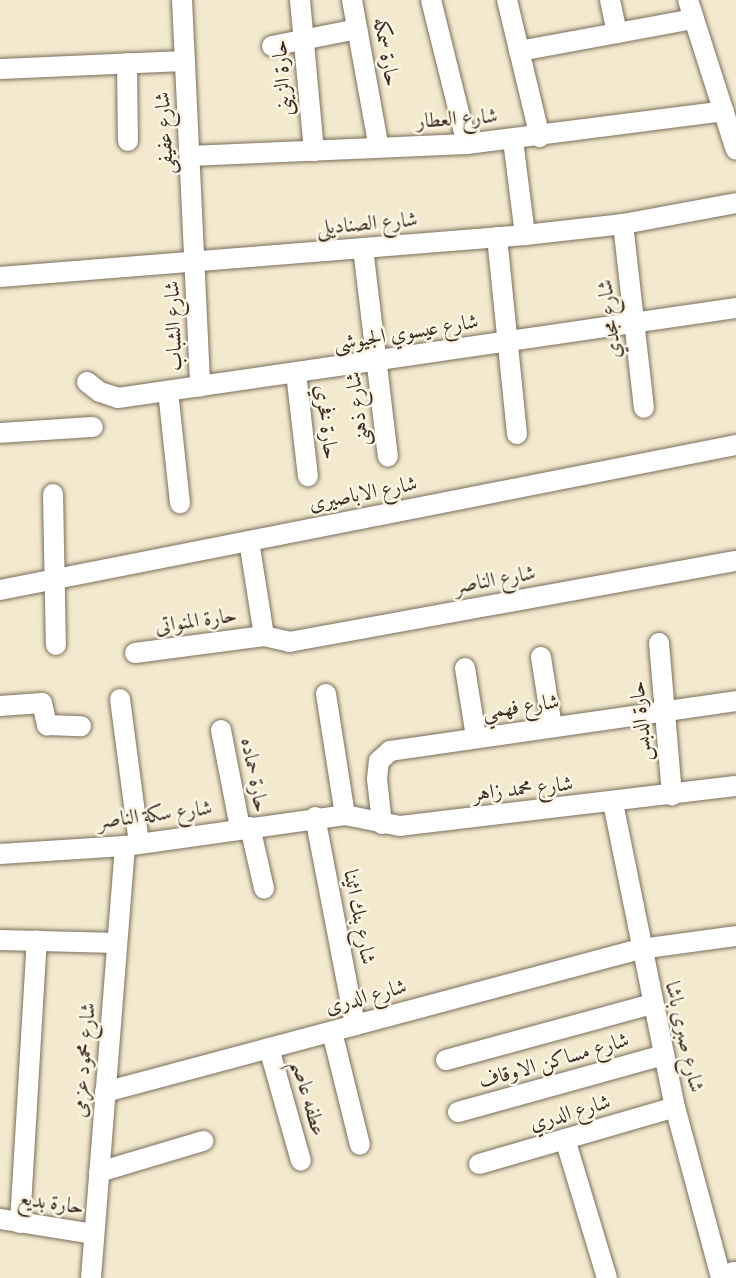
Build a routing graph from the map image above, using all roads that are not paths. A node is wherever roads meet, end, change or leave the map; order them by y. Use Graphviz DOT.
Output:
graph roads {
  1 [pos="182,0"];
  2 [pos="300,0"];
  3 [pos="352,0"];
  4 [pos="431,0"];
  5 [pos="507,0"];
  6 [pos="610,0"];
  7 [pos="690,9"];
  8 [pos="357,29"];
  9 [pos="617,33"];
  10 [pos="304,39"];
  11 [pos="272,46"];
  12 [pos="519,51"];
  13 [pos="185,61"];
  14 [pos="128,63"];
  15 [pos="0,69"];
  16 [pos="724,111"];
  17 [pos="540,137"];
  18 [pos="513,140"];
  19 [pos="128,141"];
  20 [pos="467,144"];
  21 [pos="379,148"];
  22 [pos="736,150"];
  23 [pos="314,151"];
  24 [pos="190,156"];
  25 [pos="736,203"];
  26 [pos="623,224"];
  27 [pos="525,235"];
  28 [pos="497,237"];
  29 [pos="363,248"];
  30 [pos="195,263"];
  31 [pos="0,277"];
  32 [pos="736,308"];
  33 [pos="634,323"];
  34 [pos="508,342"];
  35 [pos="376,362"];
  36 [pos="296,373"];
  37 [pos="87,382"];
  38 [pos="200,387"];
  39 [pos="168,392"];
  40 [pos="644,408"];
  41 [pos="93,427"];
  42 [pos="0,433"];
  43 [pos="517,434"];
  44 [pos="736,445"];
  45 [pos="388,457"];
  46 [pos="308,476"];
  47 [pos="53,494"];
  48 [pos="180,502"];
  49 [pos="249,541"];
  50 [pos="736,561"];
  51 [pos="57,579"];
  52 [pos="0,590"];
  53 [pos="264,636"];
  54 [pos="658,644"];
  55 [pos="56,645"];
  56 [pos="135,653"];
  57 [pos="541,657"];
  58 [pos="465,668"];
  59 [pos="326,694"];
  60 [pos="120,699"];
  61 [pos="736,701"];
  62 [pos="0,706"];
  63 [pos="664,712"];
  64 [pos="81,726"];
  65 [pos="552,727"];
  66 [pos="221,730"];
  67 [pos="476,737"];
  68 [pos="736,786"];
  69 [pos="672,795"];
  70 [pos="613,803"];
  71 [pos="345,814"];
  72 [pos="315,817"];
  73 [pos="382,824"];
  74 [pos="245,827"];
  75 [pos="132,845"];
  76 [pos="0,854"];
  77 [pos="264,888"];
  78 [pos="736,936"];
  79 [pos="0,940"];
  80 [pos="37,941"];
  81 [pos="117,942"];
  82 [pos="640,949"];
  83 [pos="652,1004"];
  84 [pos="355,1025"];
  85 [pos="332,1032"];
  86 [pos="269,1048"];
  87 [pos="664,1055"];
  88 [pos="446,1060"];
  89 [pos="105,1092"];
  90 [pos="675,1107"];
  91 [pos="458,1112"];
  92 [pos="565,1139"];
  93 [pos="202,1142"];
  94 [pos="360,1145"];
  95 [pos="301,1161"];
  96 [pos="479,1164"];
  97 [pos="99,1172"];
  98 [pos="0,1219"];
  99 [pos="20,1223"];
  100 [pos="94,1234"];
  101 [pos="91,1278"];
  102 [pos="607,1278"];
  103 [pos="721,1278"];
  1 -- 13 [label="street, شارع عفيفى"];
  2 -- 10 [label="street, حارة الزينى"];
  3 -- 8 [label="street, حارة سمكه"];
  4 -- 20 [label="street"];
  5 -- 12 [label="street"];
  6 -- 9 [label="street"];
  7 -- 9 [label="street"];
  7 -- 16 [label="street"];
  8 -- 10 [label="street"];
  8 -- 21 [label="street, حارة سمكه"];
  9 -- 12 [label="street"];
  10 -- 11 [label="street"];
  10 -- 23 [label="street, حارة الزينى"];
  12 -- 17 [label="street"];
  13 -- 14 [label="street"];
  13 -- 24 [label="street, شارع عفيفى"];
  14 -- 15 [label="street"];
  14 -- 19 [label="street"];
  16 -- 17 [label="street, شارع العطار"];
  16 -- 22 [label="street"];
  17 -- 18 [label="street, شارع العطار"];
  18 -- 20 [label="street, شارع العطار"];
  18 -- 27 [label="street"];
  20 -- 21 [label="street, شارع العطار"];
  21 -- 23 [label="street, شارع العطار"];
  23 -- 24 [label="street, شارع العطار"];
  24 -- 30 [label="street, شارع عفيفى"];
  25 -- 26 [label="street, شارع الصناديلى"];
  26 -- 27 [label="street, شارع الصناديلى"];
  26 -- 33 [label="street, شارع مجدي"];
  27 -- 28 [label="street, شارع الصناديلى"];
  28 -- 29 [label="street, شارع الصناديلى"];
  28 -- 34 [label="street"];
  29 -- 30 [label="street, شارع الصناديلى"];
  29 -- 35 [label="street, شارع ذهنى"];
  30 -- 31 [label="street, شارع الصناديلى"];
  30 -- 38 [label="street, شارع الشباب"];
  32 -- 33 [label="street, شارع عيسوي الجيوشى"];
  33 -- 34 [label="street, شارع عيسوي الجيوشى"];
  33 -- 40 [label="street, شارع مجدي"];
  34 -- 35 [label="street, شارع عيسوي الجيوشى"];
  34 -- 43 [label="street"];
  35 -- 36 [label="street, شارع عيسوي الجيوشى"];
  35 -- 45 [label="street, شارع ذهنى"];
  36 -- 38 [label="street, شارع عيسوي الجيوشى"];
  36 -- 46 [label="street, حارة فخري"];
  37 -- 39 [label="street, شارع عيسوي الجيوشى"];
  38 -- 39 [label="street, شارع عيسوي الجيوشى"];
  39 -- 48 [label="street, شارع الشباب"];
  41 -- 42 [label="street"];
  44 -- 49 [label="street, شارع الاباصيرى"];
  47 -- 51 [label="street"];
  49 -- 51 [label="street, شارع الاباصيرى"];
  49 -- 53 [label="street"];
  50 -- 53 [label="street, شارع الناصر"];
  51 -- 52 [label="street, شارع الاباصيرى"];
  51 -- 55 [label="street"];
  53 -- 56 [label="street, حارة المنواتى"];
  54 -- 63 [label="street, حارة الدبس"];
  57 -- 65 [label="street"];
  58 -- 67 [label="street"];
  59 -- 71 [label="street"];
  60 -- 75 [label="street, شارع محمود عزمى"];
  61 -- 63 [label="street, شارع فهمي"];
  62 -- 64 [label="street"];
  63 -- 65 [label="street, شارع فهمي"];
  63 -- 69 [label="street, حارة الدبس"];
  65 -- 67 [label="street, شارع فهمي"];
  66 -- 74 [label="street, حارة حماده"];
  67 -- 73 [label="street, شارع فهمي"];
  68 -- 69 [label="street, شارع محمد زاهر"];
  69 -- 70 [label="street, شارع محمد زاهر"];
  70 -- 73 [label="street, شارع محمد زاهر"];
  70 -- 82 [label="street, شارع صبرى باشا"];
  71 -- 72 [label="street, شارع محمد زاهر"];
  71 -- 73 [label="street, شارع محمد زاهر"];
  72 -- 74 [label="street, شارع سكة الناصر"];
  72 -- 84 [label="street, شارع بنك اثينا"];
  74 -- 75 [label="street, شارع سكة الناصر"];
  74 -- 77 [label="street, حارة حماده"];
  75 -- 76 [label="street, شارع سكة الناصر"];
  75 -- 81 [label="street, شارع محمود عزمى"];
  78 -- 82 [label="street, شارع الدرى"];
  79 -- 80 [label="street"];
  80 -- 81 [label="street"];
  80 -- 99 [label="street"];
  81 -- 89 [label="street, شارع محمود عزمى"];
  82 -- 83 [label="street, شارع صبرى باشا"];
  82 -- 84 [label="street, شارع الدرى"];
  83 -- 87 [label="street, شارع صبرى باشا"];
  83 -- 88 [label="street"];
  84 -- 85 [label="street, شارع الدرى"];
  85 -- 86 [label="street, شارع الدرى"];
  85 -- 94 [label="street"];
  86 -- 89 [label="street, شارع الدرى"];
  86 -- 95 [label="street, عطفه عاصم"];
  87 -- 90 [label="street, شارع صبرى باشا"];
  87 -- 91 [label="street, شارع مساكن الاوقاف"];
  89 -- 97 [label="street, شارع محمود عزمى"];
  90 -- 92 [label="street, شارع الدري"];
  90 -- 103 [label="street, شارع صبرى باشا"];
  92 -- 96 [label="street, شارع الدري"];
  92 -- 102 [label="street"];
  93 -- 97 [label="street"];
  97 -- 100 [label="street, شارع محمود عزمى"];
  98 -- 99 [label="street, حارة بديع"];
  99 -- 100 [label="street, حارة بديع"];
  100 -- 101 [label="street, شارع محمود عزمى"];
}
